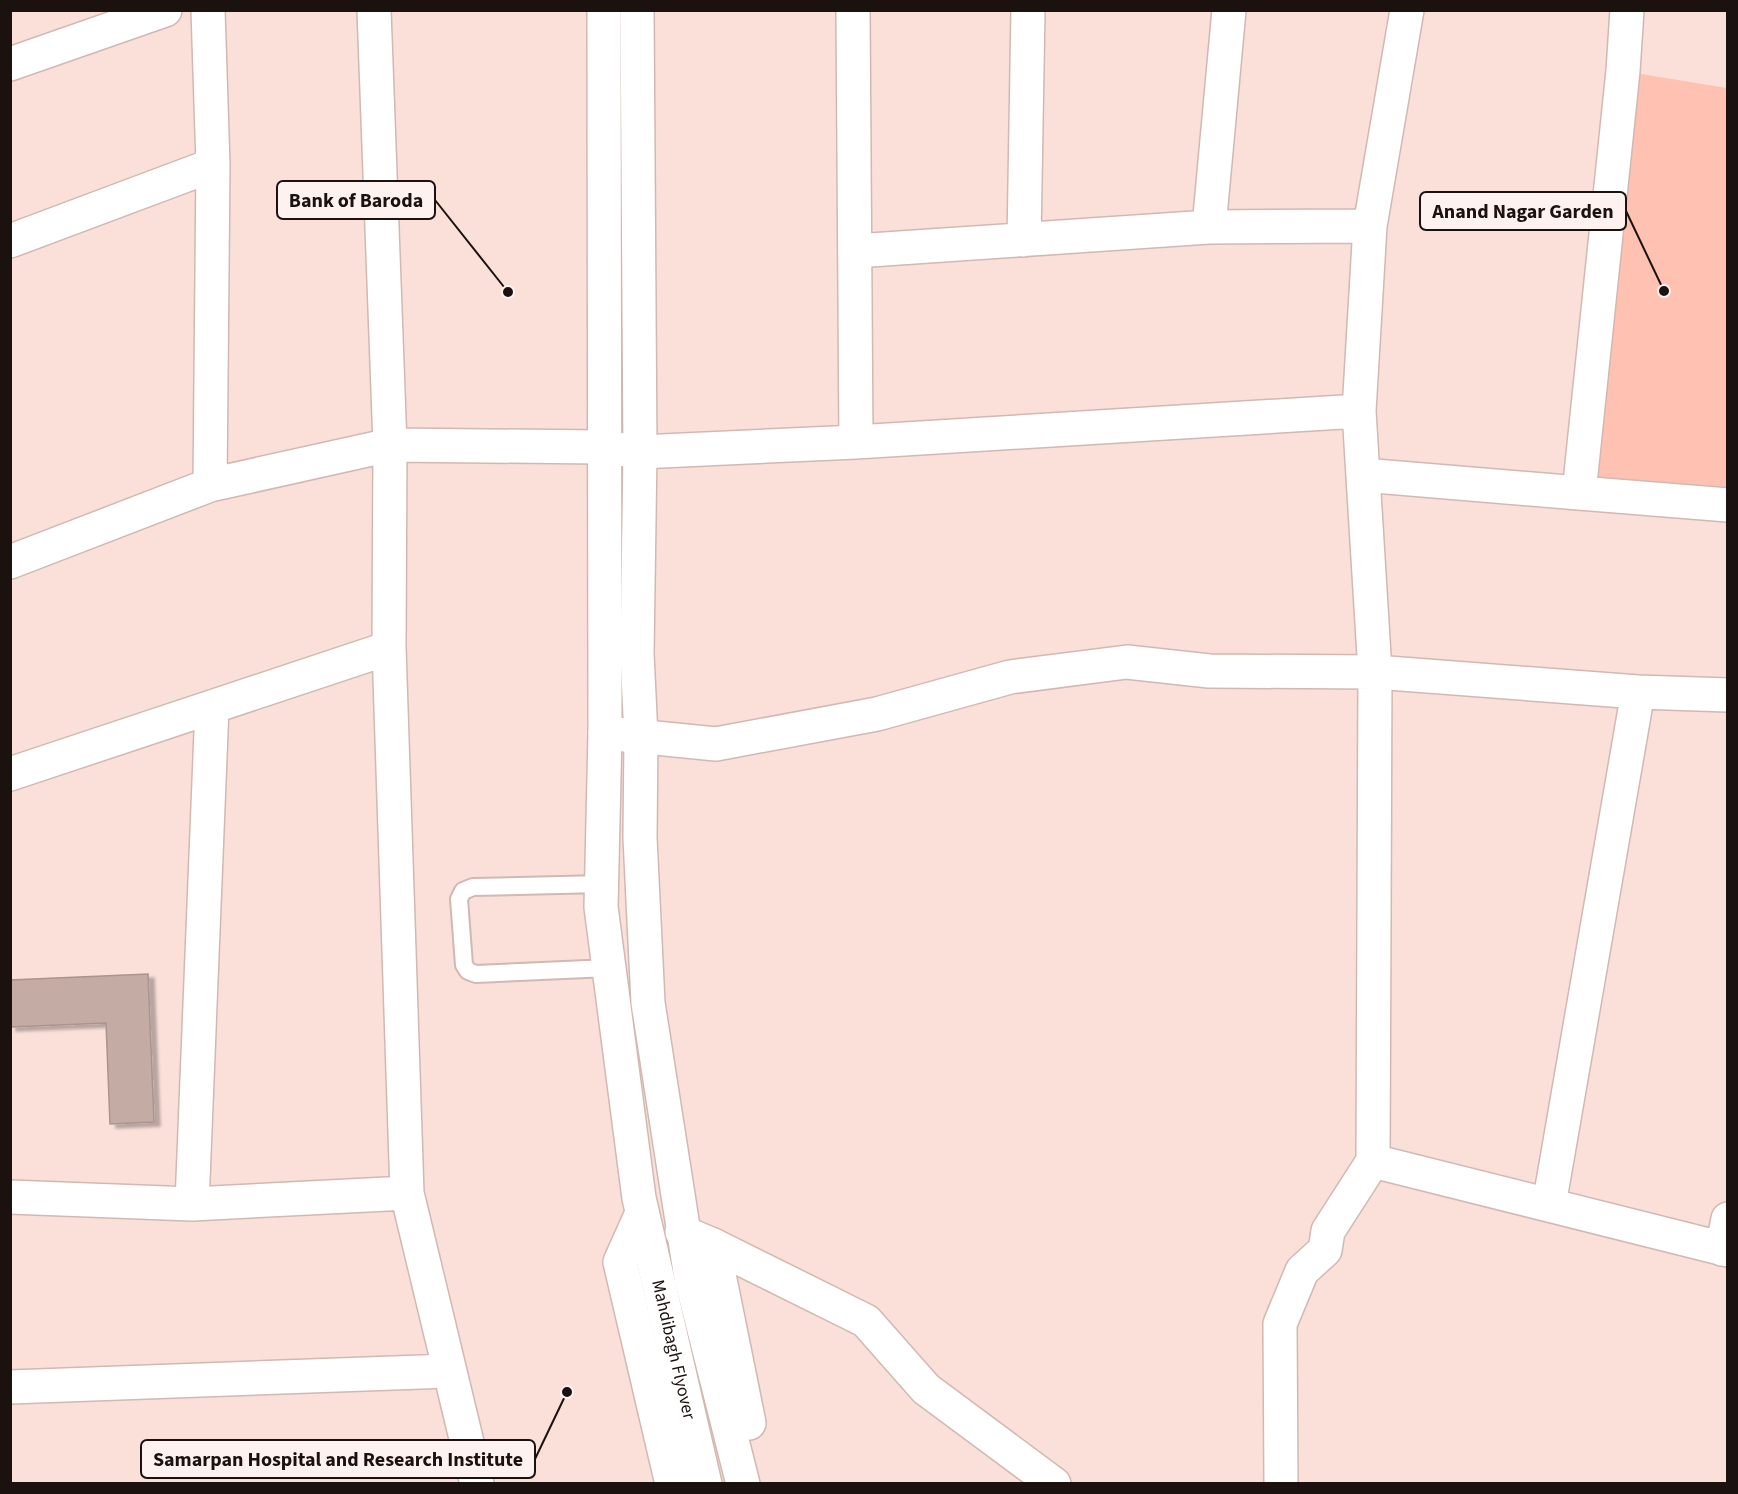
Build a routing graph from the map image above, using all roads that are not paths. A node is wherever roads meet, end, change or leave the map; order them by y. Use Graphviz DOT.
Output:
graph roads {
  1 [pos="165,10"];
  2 [pos="207,10"];
  3 [pos="374,10"];
  4 [pos="604,10"];
  5 [pos="637,10"];
  6 [pos="853,10"];
  7 [pos="1028,10"];
  8 [pos="1229,10"];
  9 [pos="1407,10"];
  10 [pos="1627,10"];
  11 [pos="10,64"];
  12 [pos="213,165"];
  13 [pos="1370,226"];
  14 [pos="1209,227"];
  15 [pos="1024,240"];
  16 [pos="10,241"];
  17 [pos="855,252"];
  18 [pos="1359,411"];
  19 [pos="856,442"];
  20 [pos="390,445"];
  21 [pos="603,447"];
  22 [pos="640,452"];
  23 [pos="1363,475"];
  24 [pos="210,485"];
  25 [pos="1579,493"];
  26 [pos="1728,505"];
  27 [pos="10,562"];
  28 [pos="389,648"];
  29 [pos="1375,672"];
  30 [pos="1638,692"];
  31 [pos="1728,695"];
  32 [pos="212,707"];
  33 [pos="605,733"];
  34 [pos="641,736"];
  35 [pos="10,774"];
  36 [pos="602,884"];
  37 [pos="609,968"];
  38 [pos="1373,1161"];
  39 [pos="13,1188"];
  40 [pos="406,1192"];
  41 [pos="192,1204"];
  42 [pos="1549,1205"];
  43 [pos="642,1213"];
  44 [pos="682,1232"];
  45 [pos="1726,1239"];
  46 [pos="713,1245"];
  47 [pos="449,1371"];
  48 [pos="10,1387"];
  49 [pos="477,1484"];
  50 [pos="672,1484"];
  51 [pos="705,1484"];
  52 [pos="743,1484"];
  53 [pos="760,1484"];
  54 [pos="1054,1484"];
  55 [pos="1281,1484"];
  1 -- 11 [label="street"];
  2 -- 12 [label="street"];
  3 -- 20 [label="street"];
  4 -- 21 [label="street, Mahdibagh Flyover"];
  5 -- 22 [label="street, Mahdibagh Flyover"];
  6 -- 17 [label="street"];
  7 -- 15 [label="street"];
  8 -- 14 [label="street"];
  9 -- 13 [label="street"];
  10 -- 25 [label="street"];
  12 -- 16 [label="street"];
  12 -- 24 [label="street"];
  13 -- 14 [label="street"];
  13 -- 18 [label="street"];
  14 -- 15 [label="street"];
  15 -- 17 [label="street"];
  17 -- 19 [label="street"];
  18 -- 19 [label="street"];
  18 -- 23 [label="street"];
  19 -- 22 [label="street"];
  20 -- 21 [label="street"];
  20 -- 24 [label="street"];
  20 -- 28 [label="street"];
  21 -- 22 [label="street"];
  21 -- 33 [label="street, Mahdibagh Flyover"];
  22 -- 34 [label="street, Mahdibagh Flyover"];
  23 -- 25 [label="street"];
  23 -- 29 [label="street"];
  24 -- 27 [label="street"];
  25 -- 26 [label="street"];
  28 -- 32 [label="street"];
  28 -- 40 [label="street"];
  29 -- 30 [label="street"];
  29 -- 34 [label="street"];
  29 -- 38 [label="street"];
  30 -- 31 [label="street"];
  30 -- 42 [label="street"];
  32 -- 35 [label="street"];
  32 -- 41 [label="street"];
  33 -- 34 [label="street"];
  33 -- 36 [label="street, Mahdibagh Flyover"];
  34 -- 44 [label="street, Mahdibagh Flyover"];
  36 -- 37 [label="street, Mahdibagh Flyover"];
  36 -- 37 [label="lane"];
  37 -- 43 [label="street, Mahdibagh Flyover"];
  38 -- 42 [label="street"];
  38 -- 55 [label="street"];
  39 -- 41 [label="street"];
  40 -- 41 [label="street"];
  40 -- 47 [label="street"];
  42 -- 45 [label="street"];
  43 -- 50 [label="street"];
  43 -- 51 [label="street, Mahdibagh Flyover"];
  44 -- 46 [label="street"];
  44 -- 52 [label="street, Mahdibagh Flyover"];
  46 -- 53 [label="street"];
  46 -- 54 [label="street"];
  47 -- 48 [label="street"];
  47 -- 49 [label="street"];
}
